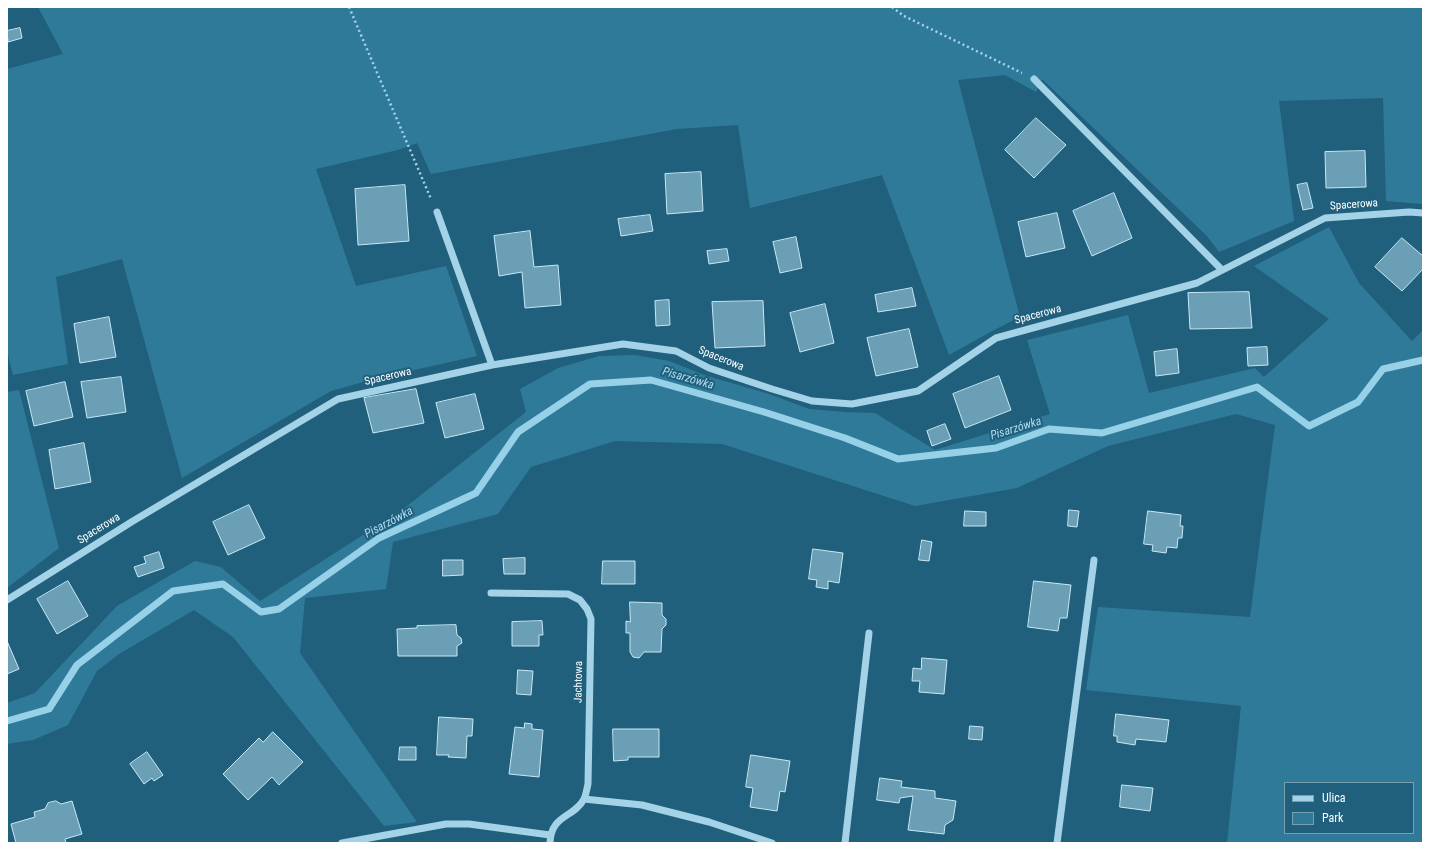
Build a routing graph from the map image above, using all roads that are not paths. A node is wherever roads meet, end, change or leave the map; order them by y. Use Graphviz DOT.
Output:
graph roads {
  1 [pos="1034,79"];
  2 [pos="437,212"];
  3 [pos="1423,213"];
  4 [pos="1222,270"];
  5 [pos="492,365"];
  6 [pos="1094,560"];
  7 [pos="491,594"];
  8 [pos="7,600"];
  9 [pos="869,633"];
  10 [pos="584,799"];
  11 [pos="550,839"];
  12 [pos="342,843"];
  13 [pos="772,843"];
  14 [pos="845,843"];
  15 [pos="1057,843"];
  1 -- 4 [label="street"];
  2 -- 5 [label="street"];
  3 -- 4 [label="street, Spacerowa"];
  4 -- 5 [label="street, Spacerowa"];
  5 -- 8 [label="street, Spacerowa"];
  6 -- 15 [label="street"];
  7 -- 10 [label="street, Jachtowa"];
  9 -- 14 [label="street"];
  10 -- 11 [label="street"];
  10 -- 13 [label="street"];
  11 -- 12 [label="street"];
}
